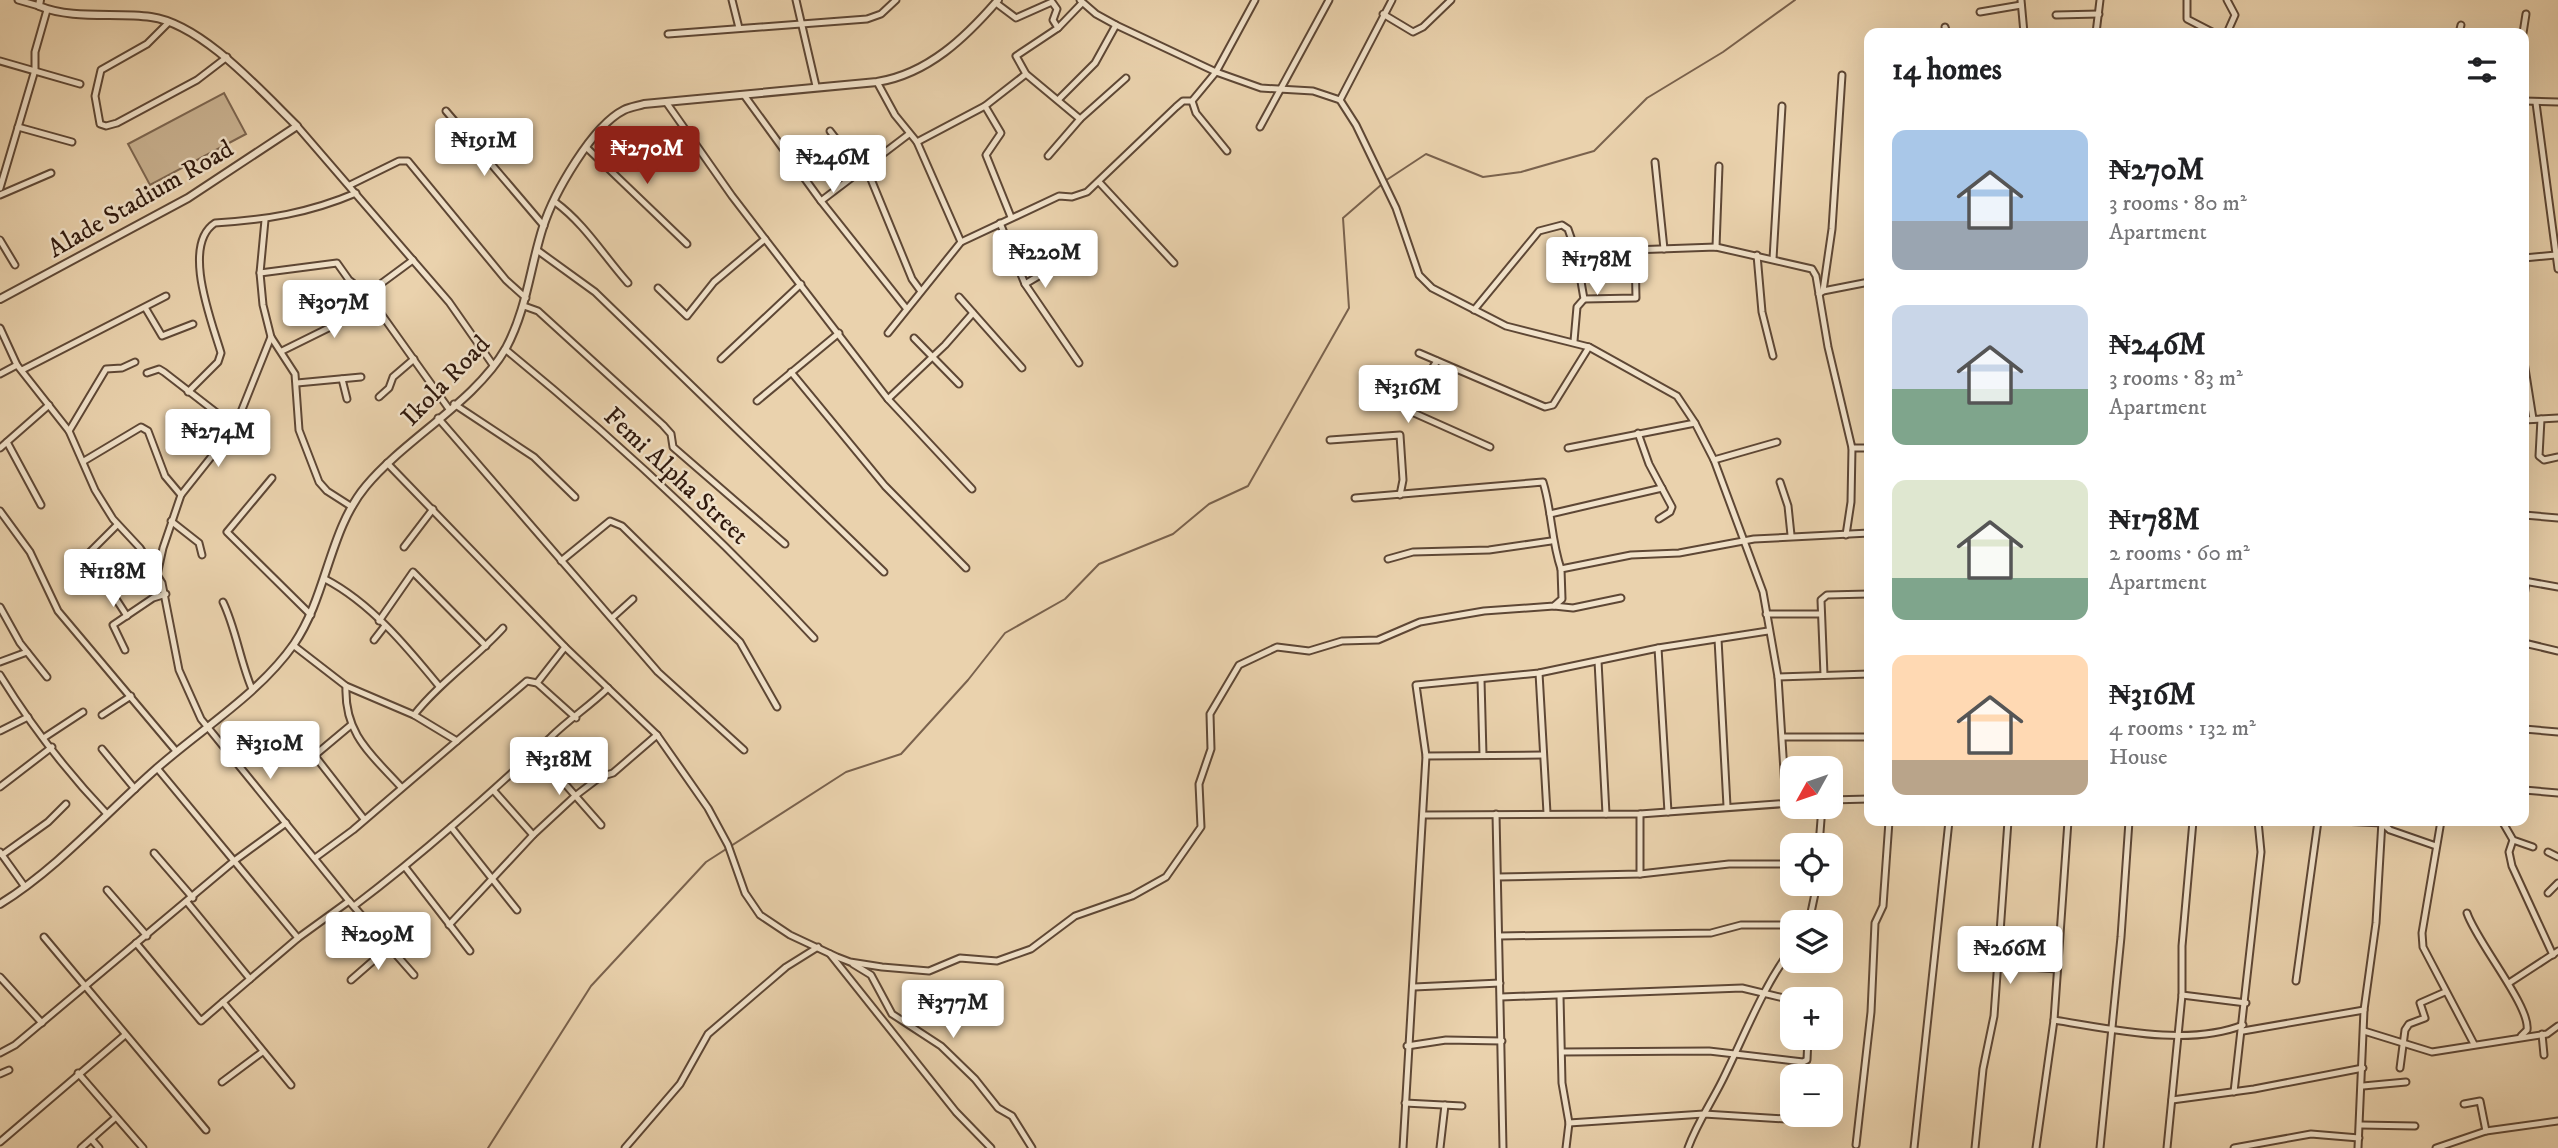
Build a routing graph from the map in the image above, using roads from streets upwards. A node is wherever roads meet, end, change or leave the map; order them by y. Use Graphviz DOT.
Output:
graph roads {
  1 [pos="18,0"];
  2 [pos="732,0"];
  3 [pos="796,0"];
  4 [pos="896,0"];
  5 [pos="1255,0"];
  6 [pos="1329,0"];
  7 [pos="1392,0"];
  8 [pos="1451,0"];
  9 [pos="2100,0"];
  10 [pos="2188,0"];
  11 [pos="2227,0"];
  12 [pos="1081,1"];
  13 [pos="997,2"];
  14 [pos="40,3"];
  15 [pos="2021,3"];
  16 [pos="47,10"];
  17 [pos="1980,12"];
  18 [pos="1383,14"];
  19 [pos="2099,14"];
  20 [pos="2526,14"];
  21 [pos="2056,15"];
  22 [pos="802,21"];
  23 [pos="170,22"];
  24 [pos="1116,25"];
  25 [pos="2461,25"];
  26 [pos="739,27"];
  27 [pos="1058,28"];
  28 [pos="2024,28"];
  29 [pos="2097,28"];
  30 [pos="2204,28"];
  31 [pos="2229,28"];
  32 [pos="2460,28"];
  33 [pos="2525,28"];
  34 [pos="668,34"];
  35 [pos="227,57"];
  36 [pos="0,61"];
  37 [pos="34,70"];
  38 [pos="1216,72"];
  39 [pos="1026,74"];
  40 [pos="1842,75"];
  41 [pos="1126,78"];
  42 [pos="877,82"];
  43 [pos="80,84"];
  44 [pos="816,86"];
  45 [pos="1278,90"];
  46 [pos="744,94"];
  47 [pos="1059,99"];
  48 [pos="1340,100"];
  49 [pos="666,102"];
  50 [pos="1192,102"];
  51 [pos="2529,102"];
  52 [pos="2558,102"];
  53 [pos="2536,103"];
  54 [pos="985,106"];
  55 [pos="1782,106"];
  56 [pos="446,111"];
  57 [pos="1080,119"];
  58 [pos="297,125"];
  59 [pos="18,127"];
  60 [pos="1261,127"];
  61 [pos="830,131"];
  62 [pos="909,134"];
  63 [pos="72,142"];
  64 [pos="917,142"];
  65 [pos="587,148"];
  66 [pos="1227,151"];
  67 [pos="1048,156"];
  68 [pos="1655,162"];
  69 [pos="1719,166"];
  70 [pos="863,169"];
  71 [pos="51,173"];
  72 [pos="1099,182"];
  73 [pos="350,185"];
  74 [pos="0,188"];
  75 [pos="356,193"];
  76 [pos="0,195"];
  77 [pos="821,201"];
  78 [pos="555,202"];
  79 [pos="1011,217"];
  80 [pos="265,220"];
  81 [pos="999,223"];
  82 [pos="544,226"];
  83 [pos="2556,231"];
  84 [pos="765,239"];
  85 [pos="0,240"];
  86 [pos="961,242"];
  87 [pos="687,244"];
  88 [pos="1716,247"];
  89 [pos="1086,248"];
  90 [pos="1664,249"];
  91 [pos="537,250"];
  92 [pos="1634,250"];
  93 [pos="1576,252"];
  94 [pos="1757,255"];
  95 [pos="2556,255"];
  96 [pos="2529,258"];
  97 [pos="1773,259"];
  98 [pos="413,260"];
  99 [pos="1174,263"];
  100 [pos="15,265"];
  101 [pos="2558,269"];
  102 [pos="260,274"];
  103 [pos="628,283"];
  104 [pos="1864,283"];
  105 [pos="800,284"];
  106 [pos="1025,284"];
  107 [pos="658,288"];
  108 [pos="920,290"];
  109 [pos="1821,293"];
  110 [pos="368,294"];
  111 [pos="166,296"];
  112 [pos="959,297"];
  113 [pos="526,298"];
  114 [pos="0,299"];
  115 [pos="1584,299"];
  116 [pos="375,305"];
  117 [pos="524,306"];
  118 [pos="906,308"];
  119 [pos="146,309"];
  120 [pos="1474,310"];
  121 [pos="973,313"];
  122 [pos="192,324"];
  123 [pos="0,328"];
  124 [pos="839,332"];
  125 [pos="888,334"];
  126 [pos="271,337"];
  127 [pos="914,338"];
  128 [pos="1574,341"];
  129 [pos="1589,346"];
  130 [pos="505,349"];
  131 [pos="282,351"];
  132 [pos="1419,353"];
  133 [pos="932,355"];
  134 [pos="1773,356"];
  135 [pos="414,359"];
  136 [pos="720,359"];
  137 [pos="1437,361"];
  138 [pos="135,362"];
  139 [pos="1079,363"];
  140 [pos="18,365"];
  141 [pos="493,365"];
  142 [pos="1022,368"];
  143 [pos="23,370"];
  144 [pos="791,372"];
  145 [pos="147,373"];
  146 [pos="0,374"];
  147 [pos="361,377"];
  148 [pos="342,379"];
  149 [pos="297,383"];
  150 [pos="959,384"];
  151 [pos="188,393"];
  152 [pos="2529,394"];
  153 [pos="379,397"];
  154 [pos="347,399"];
  155 [pos="888,399"];
  156 [pos="757,401"];
  157 [pos="49,405"];
  158 [pos="451,407"];
  159 [pos="438,418"];
  160 [pos="2558,418"];
  161 [pos="2529,419"];
  162 [pos="2533,419"];
  163 [pos="2541,419"];
  164 [pos="1695,423"];
  165 [pos="236,427"];
  166 [pos="69,431"];
  167 [pos="1638,433"];
  168 [pos="1330,440"];
  169 [pos="7,442"];
  170 [pos="1777,442"];
  171 [pos="1490,447"];
  172 [pos="0,448"];
  173 [pos="1568,448"];
  174 [pos="1852,448"];
  175 [pos="1864,448"];
  176 [pos="2558,457"];
  177 [pos="1714,460"];
  178 [pos="84,461"];
  179 [pos="387,463"];
  180 [pos="272,478"];
  181 [pos="1780,482"];
  182 [pos="1662,488"];
  183 [pos="972,489"];
  184 [pos="181,495"];
  185 [pos="1400,495"];
  186 [pos="575,498"];
  187 [pos="1355,498"];
  188 [pos="41,505"];
  189 [pos="352,507"];
  190 [pos="433,509"];
  191 [pos="0,511"];
  192 [pos="1550,514"];
  193 [pos="2529,515"];
  194 [pos="2558,518"];
  195 [pos="1659,519"];
  196 [pos="171,521"];
  197 [pos="117,525"];
  198 [pos="1864,533"];
  199 [pos="1791,535"];
  200 [pos="1846,535"];
  201 [pos="1743,538"];
  202 [pos="1551,541"];
  203 [pos="785,544"];
  204 [pos="404,547"];
  205 [pos="202,555"];
  206 [pos="1388,559"];
  207 [pos="561,561"];
  208 [pos="966,568"];
  209 [pos="1560,569"];
  210 [pos="884,572"];
  211 [pos="93,575"];
  212 [pos="158,575"];
  213 [pos="326,579"];
  214 [pos="105,582"];
  215 [pos="2529,583"];
  216 [pos="2558,587"];
  217 [pos="166,594"];
  218 [pos="1864,594"];
  219 [pos="1621,598"];
  220 [pos="633,599"];
  221 [pos="223,602"];
  222 [pos="0,607"];
  223 [pos="1554,607"];
  224 [pos="1766,614"];
  225 [pos="1820,614"];
  226 [pos="311,615"];
  227 [pos="127,616"];
  228 [pos="612,618"];
  229 [pos="379,621"];
  230 [pos="384,627"];
  231 [pos="503,628"];
  232 [pos="1768,631"];
  233 [pos="814,638"];
  234 [pos="1718,639"];
  235 [pos="374,640"];
  236 [pos="2529,644"];
  237 [pos="293,645"];
  238 [pos="486,646"];
  239 [pos="565,647"];
  240 [pos="1658,648"];
  241 [pos="125,650"];
  242 [pos="2558,651"];
  243 [pos="27,652"];
  244 [pos="1598,661"];
  245 [pos="0,663"];
  246 [pos="1539,673"];
  247 [pos="1864,674"];
  248 [pos="0,675"];
  249 [pos="1824,676"];
  250 [pos="47,677"];
  251 [pos="1778,677"];
  252 [pos="1481,680"];
  253 [pos="537,683"];
  254 [pos="346,685"];
  255 [pos="439,686"];
  256 [pos="608,688"];
  257 [pos="252,689"];
  258 [pos="131,696"];
  259 [pos="777,707"];
  260 [pos="83,712"];
  261 [pos="102,715"];
  262 [pos="414,715"];
  263 [pos="28,718"];
  264 [pos="576,718"];
  265 [pos="351,724"];
  266 [pos="207,726"];
  267 [pos="294,729"];
  268 [pos="2529,729"];
  269 [pos="0,731"];
  270 [pos="2558,732"];
  271 [pos="657,735"];
  272 [pos="45,737"];
  273 [pos="1783,737"];
  274 [pos="1864,737"];
  275 [pos="457,741"];
  276 [pos="52,747"];
  277 [pos="102,749"];
  278 [pos="744,750"];
  279 [pos="176,751"];
  280 [pos="537,752"];
  281 [pos="1483,755"];
  282 [pos="1543,755"];
  283 [pos="314,756"];
  284 [pos="1426,756"];
  285 [pos="1785,756"];
  286 [pos="157,768"];
  287 [pos="0,787"];
  288 [pos="401,787"];
  289 [pos="135,789"];
  290 [pos="2529,790"];
  291 [pos="494,791"];
  292 [pos="2558,793"];
  293 [pos="576,796"];
  294 [pos="1864,799"];
  295 [pos="1843,800"];
  296 [pos="1780,803"];
  297 [pos="66,804"];
  298 [pos="1727,806"];
  299 [pos="1668,812"];
  300 [pos="1547,813"];
  301 [pos="107,814"];
  302 [pos="1496,814"];
  303 [pos="1606,814"];
  304 [pos="1640,814"];
  305 [pos="1424,815"];
  306 [pos="365,819"];
  307 [pos="286,823"];
  308 [pos="601,825"];
  309 [pos="1889,826"];
  310 [pos="1948,826"];
  311 [pos="2008,826"];
  312 [pos="2068,826"];
  313 [pos="2129,826"];
  314 [pos="2193,826"];
  315 [pos="2258,826"];
  316 [pos="2317,826"];
  317 [pos="2382,826"];
  318 [pos="2386,826"];
  319 [pos="2440,826"];
  320 [pos="2505,826"];
  321 [pos="451,827"];
  322 [pos="533,835"];
  323 [pos="2513,840"];
  324 [pos="2436,846"];
  325 [pos="2533,847"];
  326 [pos="2548,852"];
  327 [pos="1,853"];
  328 [pos="154,853"];
  329 [pos="2558,857"];
  330 [pos="315,858"];
  331 [pos="234,861"];
  332 [pos="1780,864"];
  333 [pos="405,867"];
  334 [pos="1640,874"];
  335 [pos="1499,877"];
  336 [pos="492,882"];
  337 [pos="2558,883"];
  338 [pos="25,887"];
  339 [pos="107,891"];
  340 [pos="2548,893"];
  341 [pos="190,900"];
  342 [pos="352,903"];
  343 [pos="0,904"];
  344 [pos="517,911"];
  345 [pos="2468,913"];
  346 [pos="449,925"];
  347 [pos="1780,925"];
  348 [pos="146,936"];
  349 [pos="1499,936"];
  350 [pos="44,937"];
  351 [pos="298,938"];
  352 [pos="136,943"];
  353 [pos="390,946"];
  354 [pos="818,947"];
  355 [pos="470,951"];
  356 [pos="828,952"];
  357 [pos="2556,953"];
  358 [pos="850,962"];
  359 [pos="1998,965"];
  360 [pos="1780,967"];
  361 [pos="2057,969"];
  362 [pos="414,975"];
  363 [pos="0,977"];
  364 [pos="250,979"];
  365 [pos="351,980"];
  366 [pos="2296,981"];
  367 [pos="2509,983"];
  368 [pos="1414,984"];
  369 [pos="1500,984"];
  370 [pos="86,985"];
  371 [pos="1764,992"];
  372 [pos="2445,992"];
  373 [pos="2182,995"];
  374 [pos="1501,996"];
  375 [pos="1560,996"];
  376 [pos="1780,997"];
  377 [pos="223,1002"];
  378 [pos="2246,1003"];
  379 [pos="2364,1010"];
  380 [pos="2054,1020"];
  381 [pos="42,1023"];
  382 [pos="2528,1025"];
  383 [pos="2558,1027"];
  384 [pos="2243,1028"];
  385 [pos="2113,1029"];
  386 [pos="2364,1031"];
  387 [pos="2177,1034"];
  388 [pos="2542,1034"];
  389 [pos="124,1035"];
  390 [pos="2533,1035"];
  391 [pos="2521,1036"];
  392 [pos="1502,1041"];
  393 [pos="2474,1044"];
  394 [pos="2402,1045"];
  395 [pos="1407,1046"];
  396 [pos="1807,1050"];
  397 [pos="1562,1052"];
  398 [pos="0,1053"];
  399 [pos="261,1053"];
  400 [pos="1736,1053"];
  401 [pos="2544,1055"];
  402 [pos="2363,1068"];
  403 [pos="2400,1068"];
  404 [pos="9,1069"];
  405 [pos="78,1073"];
  406 [pos="0,1074"];
  407 [pos="222,1082"];
  408 [pos="2406,1082"];
  409 [pos="291,1085"];
  410 [pos="2363,1086"];
  411 [pos="2234,1092"];
  412 [pos="2172,1100"];
  413 [pos="1405,1103"];
  414 [pos="2464,1104"];
  415 [pos="1445,1105"];
  416 [pos="1462,1106"];
  417 [pos="1704,1114"];
  418 [pos="115,1118"];
  419 [pos="1780,1119"];
  420 [pos="2558,1121"];
  421 [pos="1569,1122"];
  422 [pos="2361,1125"];
  423 [pos="2415,1126"];
  424 [pos="206,1130"];
  425 [pos="2486,1131"];
  426 [pos="2359,1138"];
  427 [pos="92,1140"];
  428 [pos="0,1142"];
  429 [pos="1856,1144"];
  430 [pos="81,1148"];
  431 [pos="99,1148"];
  432 [pos="143,1148"];
  433 [pos="625,1148"];
  434 [pos="991,1148"];
  435 [pos="1032,1148"];
  436 [pos="1403,1148"];
  437 [pos="1440,1148"];
  438 [pos="1503,1148"];
  439 [pos="1566,1148"];
  440 [pos="1688,1148"];
  441 [pos="1914,1148"];
  442 [pos="1975,1148"];
  443 [pos="2036,1148"];
  444 [pos="2100,1148"];
  445 [pos="2167,1148"];
  446 [pos="2234,1148"];
  447 [pos="2358,1148"];
  448 [pos="2436,1148"];
  1 -- 14 [label="street"];
  2 -- 26 [label="street"];
  3 -- 22 [label="street"];
  4 -- 22 [label="street"];
  5 -- 38 [label="street"];
  6 -- 45 [label="street"];
  7 -- 18 [label="street"];
  8 -- 18 [label="street"];
  9 -- 19 [label="street"];
  10 -- 30 [label="street"];
  11 -- 31 [label="street"];
  12 -- 24 [label="street"];
  12 -- 27 [label="street"];
  13 -- 27 [label="street"];
  13 -- 42 [label="street, Ikola Road"];
  14 -- 16 [label="street"];
  15 -- 17 [label="street"];
  15 -- 28 [label="street"];
  16 -- 23 [label="street"];
  16 -- 37 [label="street"];
  18 -- 48 [label="street"];
  19 -- 21 [label="street"];
  19 -- 29 [label="street"];
  20 -- 33 [label="street"];
  22 -- 26 [label="street"];
  22 -- 44 [label="street"];
  23 -- 35 [label="street"];
  23 -- 35 [label="street"];
  24 -- 38 [label="street"];
  24 -- 47 [label="street"];
  25 -- 32 [label="street"];
  26 -- 34 [label="street"];
  27 -- 39 [label="street"];
  35 -- 58 [label="street"];
  36 -- 37 [label="street"];
  37 -- 43 [label="street"];
  37 -- 59 [label="street"];
  38 -- 45 [label="street"];
  38 -- 50 [label="street"];
  39 -- 47 [label="street"];
  39 -- 54 [label="street"];
  40 -- 109 [label="street"];
  41 -- 57 [label="street"];
  42 -- 44 [label="street, Ikola Road"];
  42 -- 62 [label="street"];
  44 -- 46 [label="street, Ikola Road"];
  45 -- 48 [label="street"];
  45 -- 60 [label="street"];
  46 -- 49 [label="street, Ikola Road"];
  46 -- 77 [label="street"];
  47 -- 57 [label="street"];
  48 -- 120 [label="street"];
  49 -- 65 [label="street, Ikola Road"];
  49 -- 84 [label="street"];
  50 -- 66 [label="street"];
  50 -- 72 [label="street"];
  51 -- 53 [label="street"];
  52 -- 53 [label="street"];
  53 -- 83 [label="street"];
  54 -- 64 [label="street"];
  54 -- 79 [label="street"];
  55 -- 97 [label="street"];
  56 -- 82 [label="street"];
  57 -- 67 [label="street"];
  58 -- 73 [label="street"];
  58 -- 114 [label="street, Alade Stadium Road"];
  59 -- 63 [label="street"];
  59 -- 74 [label="street"];
  61 -- 70 [label="street"];
  62 -- 64 [label="street"];
  62 -- 70 [label="street"];
  64 -- 86 [label="street"];
  65 -- 78 [label="street, Ikola Road"];
  65 -- 87 [label="street"];
  68 -- 90 [label="street"];
  69 -- 88 [label="street"];
  70 -- 77 [label="street"];
  70 -- 108 [label="street"];
  71 -- 76 [label="street"];
  72 -- 79 [label="street"];
  72 -- 99 [label="street"];
  73 -- 75 [label="street"];
  73 -- 113 [label="street"];
  75 -- 80 [label="street"];
  75 -- 98 [label="street"];
  77 -- 118 [label="street"];
  78 -- 82 [label="street, Ikola Road"];
  78 -- 103 [label="street"];
  79 -- 81 [label="street"];
  80 -- 102 [label="street"];
  80 -- 151 [label="street"];
  81 -- 86 [label="street"];
  81 -- 106 [label="street"];
  82 -- 91 [label="street, Ikola Road"];
  83 -- 95 [label="street"];
  84 -- 105 [label="street"];
  84 -- 107 [label="street"];
  85 -- 100 [label="street"];
  86 -- 108 [label="street"];
  88 -- 90 [label="street"];
  88 -- 94 [label="street"];
  89 -- 106 [label="street"];
  90 -- 92 [label="street"];
  91 -- 113 [label="street, Ikola Road"];
  91 -- 210 [label="street"];
  92 -- 93 [label="street"];
  92 -- 115 [label="street"];
  93 -- 115 [label="street"];
  93 -- 120 [label="street"];
  94 -- 97 [label="street"];
  94 -- 134 [label="street"];
  95 -- 96 [label="street"];
  95 -- 101 [label="street"];
  97 -- 109 [label="street"];
  98 -- 110 [label="street"];
  98 -- 141 [label="street"];
  102 -- 110 [label="street"];
  102 -- 126 [label="street"];
  104 -- 109 [label="street"];
  105 -- 124 [label="street"];
  105 -- 136 [label="street"];
  106 -- 139 [label="street"];
  108 -- 118 [label="street"];
  109 -- 174 [label="street"];
  110 -- 116 [label="street"];
  111 -- 119 [label="street"];
  112 -- 121 [label="street"];
  113 -- 117 [label="street, Ikola Road"];
  115 -- 128 [label="street"];
  116 -- 131 [label="street"];
  116 -- 135 [label="street"];
  117 -- 130 [label="street, Ikola Road"];
  117 -- 203 [label="street"];
  118 -- 125 [label="street"];
  119 -- 122 [label="street"];
  119 -- 143 [label="street"];
  120 -- 128 [label="street"];
  121 -- 133 [label="street"];
  121 -- 142 [label="street"];
  123 -- 140 [label="street"];
  124 -- 144 [label="street"];
  124 -- 155 [label="street"];
  126 -- 131 [label="street"];
  126 -- 165 [label="street"];
  127 -- 133 [label="street"];
  128 -- 129 [label="street"];
  129 -- 137 [label="street"];
  129 -- 164 [label="street"];
  130 -- 141 [label="street, Ikola Road"];
  130 -- 233 [label="street, Femi Alpha Street"];
  131 -- 149 [label="street"];
  132 -- 137 [label="street"];
  133 -- 150 [label="street"];
  133 -- 155 [label="street"];
  135 -- 153 [label="street"];
  135 -- 158 [label="street"];
  137 -- 171 [label="street"];
  138 -- 166 [label="street"];
  140 -- 143 [label="street"];
  140 -- 146 [label="street"];
  141 -- 158 [label="street, Ikola Road"];
  143 -- 157 [label="street"];
  144 -- 156 [label="street"];
  144 -- 208 [label="street"];
  145 -- 151 [label="street"];
  147 -- 148 [label="street"];
  148 -- 149 [label="street"];
  148 -- 154 [label="street"];
  149 -- 189 [label="street"];
  151 -- 165 [label="street"];
  152 -- 162 [label="street"];
  155 -- 183 [label="street"];
  157 -- 166 [label="street"];
  157 -- 169 [label="street"];
  158 -- 159 [label="street, Ikola Road"];
  158 -- 186 [label="street"];
  159 -- 179 [label="street, Ikola Road"];
  159 -- 207 [label="street"];
  160 -- 163 [label="street"];
  161 -- 162 [label="street"];
  162 -- 163 [label="street"];
  163 -- 176 [label="street"];
  164 -- 167 [label="street"];
  164 -- 177 [label="street"];
  165 -- 184 [label="street"];
  166 -- 178 [label="street"];
  167 -- 173 [label="street"];
  167 -- 182 [label="street"];
  168 -- 185 [label="street"];
  169 -- 172 [label="street"];
  169 -- 188 [label="street"];
  170 -- 177 [label="street"];
  174 -- 175 [label="street"];
  174 -- 200 [label="street"];
  177 -- 201 [label="street"];
  178 -- 184 [label="street"];
  178 -- 197 [label="street"];
  179 -- 189 [label="street, Ikola Road"];
  179 -- 190 [label="street"];
  180 -- 226 [label="street"];
  181 -- 199 [label="street"];
  182 -- 192 [label="street"];
  182 -- 195 [label="street"];
  184 -- 196 [label="street"];
  185 -- 187 [label="street"];
  185 -- 192 [label="street"];
  189 -- 213 [label="street, Ikola Road"];
  190 -- 204 [label="street"];
  190 -- 239 [label="street"];
  191 -- 258 [label="street"];
  192 -- 202 [label="street"];
  193 -- 194 [label="street"];
  196 -- 205 [label="street"];
  196 -- 212 [label="street"];
  197 -- 211 [label="street"];
  197 -- 212 [label="street"];
  198 -- 200 [label="street"];
  199 -- 200 [label="street"];
  199 -- 201 [label="street"];
  201 -- 209 [label="street"];
  201 -- 224 [label="street"];
  202 -- 206 [label="street"];
  202 -- 209 [label="street"];
  207 -- 228 [label="street"];
  207 -- 259 [label="street"];
  209 -- 223 [label="street"];
  212 -- 217 [label="street"];
  213 -- 226 [label="street, Ikola Road"];
  213 -- 229 [label="street"];
  214 -- 227 [label="street"];
  215 -- 216 [label="street"];
  217 -- 227 [label="street"];
  217 -- 266 [label="street"];
  218 -- 225 [label="street"];
  219 -- 223 [label="street"];
  220 -- 228 [label="street"];
  221 -- 257 [label="street"];
  222 -- 243 [label="street"];
  223 -- 358 [label="street"];
  224 -- 225 [label="street"];
  224 -- 232 [label="street"];
  225 -- 249 [label="street"];
  226 -- 237 [label="street, Ikola Road"];
  227 -- 241 [label="street"];
  228 -- 278 [label="street"];
  229 -- 230 [label="street"];
  229 -- 238 [label="street"];
  230 -- 235 [label="street"];
  230 -- 255 [label="street"];
  231 -- 238 [label="street"];
  232 -- 234 [label="street"];
  232 -- 251 [label="street"];
  234 -- 240 [label="street"];
  234 -- 298 [label="street"];
  236 -- 242 [label="street"];
  237 -- 254 [label="street"];
  237 -- 257 [label="street, Ikola Road"];
  238 -- 255 [label="street"];
  239 -- 253 [label="street"];
  239 -- 256 [label="street"];
  240 -- 244 [label="street"];
  240 -- 299 [label="street"];
  243 -- 245 [label="street"];
  243 -- 250 [label="street"];
  244 -- 246 [label="street"];
  244 -- 303 [label="street"];
  246 -- 252 [label="street"];
  246 -- 282 [label="street"];
  247 -- 249 [label="street"];
  248 -- 263 [label="street"];
  249 -- 251 [label="street"];
  251 -- 273 [label="street"];
  252 -- 281 [label="street"];
  252 -- 284 [label="street"];
  253 -- 264 [label="street"];
  253 -- 275 [label="street"];
  254 -- 262 [label="street"];
  254 -- 265 [label="street"];
  255 -- 262 [label="street"];
  256 -- 264 [label="street"];
  256 -- 271 [label="street"];
  257 -- 266 [label="street, Ikola Road"];
  258 -- 261 [label="street"];
  258 -- 279 [label="street"];
  260 -- 272 [label="street"];
  262 -- 275 [label="street"];
  263 -- 269 [label="street"];
  263 -- 272 [label="street"];
  264 -- 280 [label="street"];
  265 -- 283 [label="street"];
  265 -- 288 [label="street"];
  266 -- 279 [label="street, Ikola Road"];
  266 -- 307 [label="street"];
  267 -- 283 [label="street"];
  268 -- 270 [label="street"];
  271 -- 293 [label="street"];
  271 -- 354 [label="street"];
  272 -- 276 [label="street"];
  273 -- 274 [label="street"];
  273 -- 285 [label="street"];
  275 -- 288 [label="street"];
  276 -- 287 [label="street"];
  276 -- 301 [label="street"];
  277 -- 289 [label="street"];
  279 -- 286 [label="street, Ikola Road"];
  280 -- 291 [label="street"];
  280 -- 293 [label="street"];
  281 -- 282 [label="street"];
  281 -- 284 [label="street"];
  282 -- 300 [label="street"];
  283 -- 306 [label="street"];
  284 -- 305 [label="street"];
  286 -- 289 [label="street, Ikola Road"];
  286 -- 331 [label="street"];
  288 -- 306 [label="street"];
  289 -- 301 [label="street, Ikola Road"];
  290 -- 292 [label="street"];
  291 -- 321 [label="street"];
  291 -- 322 [label="street"];
  293 -- 308 [label="street"];
  293 -- 322 [label="street"];
  294 -- 295 [label="street"];
  296 -- 298 [label="street"];
  297 -- 327 [label="street"];
  298 -- 299 [label="street"];
  299 -- 304 [label="street"];
  300 -- 302 [label="street"];
  300 -- 303 [label="street"];
  301 -- 338 [label="street, Ikola Road"];
  302 -- 305 [label="street"];
  302 -- 335 [label="street"];
  303 -- 304 [label="street"];
  304 -- 334 [label="street"];
  305 -- 368 [label="street"];
  306 -- 330 [label="street"];
  307 -- 330 [label="street"];
  307 -- 331 [label="street"];
  309 -- 429 [label="street"];
  310 -- 441 [label="street"];
  311 -- 359 [label="street"];
  312 -- 361 [label="street"];
  313 -- 385 [label="street"];
  314 -- 373 [label="street"];
  315 -- 378 [label="street"];
  316 -- 366 [label="street"];
  317 -- 379 [label="street"];
  318 -- 324 [label="street"];
  319 -- 324 [label="street"];
  320 -- 323 [label="street"];
  321 -- 333 [label="street"];
  321 -- 336 [label="street"];
  322 -- 336 [label="street"];
  323 -- 325 [label="street"];
  323 -- 357 [label="street"];
  324 -- 372 [label="street"];
  326 -- 329 [label="street"];
  327 -- 338 [label="street"];
  328 -- 341 [label="street"];
  330 -- 342 [label="street"];
  331 -- 341 [label="street"];
  331 -- 351 [label="street"];
  332 -- 334 [label="street"];
  333 -- 342 [label="street"];
  333 -- 346 [label="street"];
  334 -- 335 [label="street"];
  335 -- 349 [label="street"];
  336 -- 344 [label="street"];
  336 -- 346 [label="street"];
  337 -- 340 [label="street"];
  338 -- 343 [label="street, Ikola Road"];
  339 -- 348 [label="street"];
  341 -- 348 [label="street"];
  341 -- 364 [label="street"];
  342 -- 351 [label="street"];
  342 -- 353 [label="street"];
  345 -- 367 [label="street"];
  346 -- 355 [label="street"];
  347 -- 349 [label="street"];
  348 -- 352 [label="street"];
  349 -- 369 [label="street"];
  350 -- 370 [label="street"];
  351 -- 364 [label="street"];
  352 -- 370 [label="street"];
  352 -- 377 [label="street"];
  353 -- 362 [label="street"];
  353 -- 365 [label="street"];
  354 -- 356 [label="street"];
  354 -- 433 [label="street"];
  356 -- 358 [label="street"];
  356 -- 434 [label="street"];
  357 -- 367 [label="street"];
  358 -- 435 [label="street"];
  359 -- 361 [label="street"];
  359 -- 442 [label="street"];
  360 -- 371 [label="street"];
  361 -- 380 [label="street"];
  363 -- 381 [label="street"];
  364 -- 377 [label="street"];
  367 -- 382 [label="street"];
  368 -- 369 [label="street"];
  368 -- 395 [label="street"];
  369 -- 374 [label="street"];
  370 -- 381 [label="street"];
  370 -- 389 [label="street"];
  371 -- 375 [label="street"];
  371 -- 376 [label="street"];
  371 -- 400 [label="street"];
  372 -- 393 [label="street"];
  372 -- 394 [label="street"];
  373 -- 378 [label="street"];
  373 -- 387 [label="street"];
  374 -- 375 [label="street"];
  374 -- 392 [label="street"];
  375 -- 397 [label="street"];
  377 -- 399 [label="street"];
  378 -- 384 [label="street"];
  379 -- 384 [label="street"];
  379 -- 386 [label="street"];
  380 -- 385 [label="street"];
  380 -- 443 [label="street"];
  381 -- 398 [label="street"];
  382 -- 390 [label="street"];
  382 -- 391 [label="street"];
  383 -- 388 [label="street"];
  384 -- 387 [label="street"];
  384 -- 411 [label="street"];
  385 -- 387 [label="street"];
  385 -- 444 [label="street"];
  386 -- 394 [label="street"];
  386 -- 402 [label="street"];
  387 -- 412 [label="street"];
  388 -- 390 [label="street"];
  388 -- 401 [label="street"];
  389 -- 405 [label="street"];
  389 -- 424 [label="street"];
  390 -- 391 [label="street"];
  391 -- 393 [label="street"];
  392 -- 395 [label="street"];
  392 -- 438 [label="street"];
  393 -- 394 [label="street"];
  394 -- 403 [label="street"];
  395 -- 413 [label="street"];
  396 -- 400 [label="street"];
  397 -- 400 [label="street"];
  397 -- 421 [label="street"];
  399 -- 407 [label="street"];
  399 -- 409 [label="street"];
  400 -- 417 [label="street"];
  402 -- 410 [label="street"];
  402 -- 411 [label="street"];
  404 -- 406 [label="street"];
  405 -- 418 [label="street"];
  405 -- 428 [label="street"];
  408 -- 410 [label="street"];
  410 -- 422 [label="street"];
  411 -- 412 [label="street"];
  412 -- 445 [label="street"];
  413 -- 415 [label="street"];
  413 -- 436 [label="street"];
  414 -- 425 [label="street"];
  415 -- 416 [label="street"];
  415 -- 437 [label="street"];
  417 -- 419 [label="street"];
  417 -- 421 [label="street"];
  417 -- 440 [label="street"];
  418 -- 427 [label="street"];
  418 -- 432 [label="street"];
  420 -- 425 [label="street"];
  421 -- 439 [label="street"];
  422 -- 423 [label="street"];
  422 -- 426 [label="street"];
  425 -- 448 [label="street"];
  426 -- 446 [label="street"];
  426 -- 447 [label="street"];
  427 -- 430 [label="street"];
  427 -- 431 [label="street"];
}
